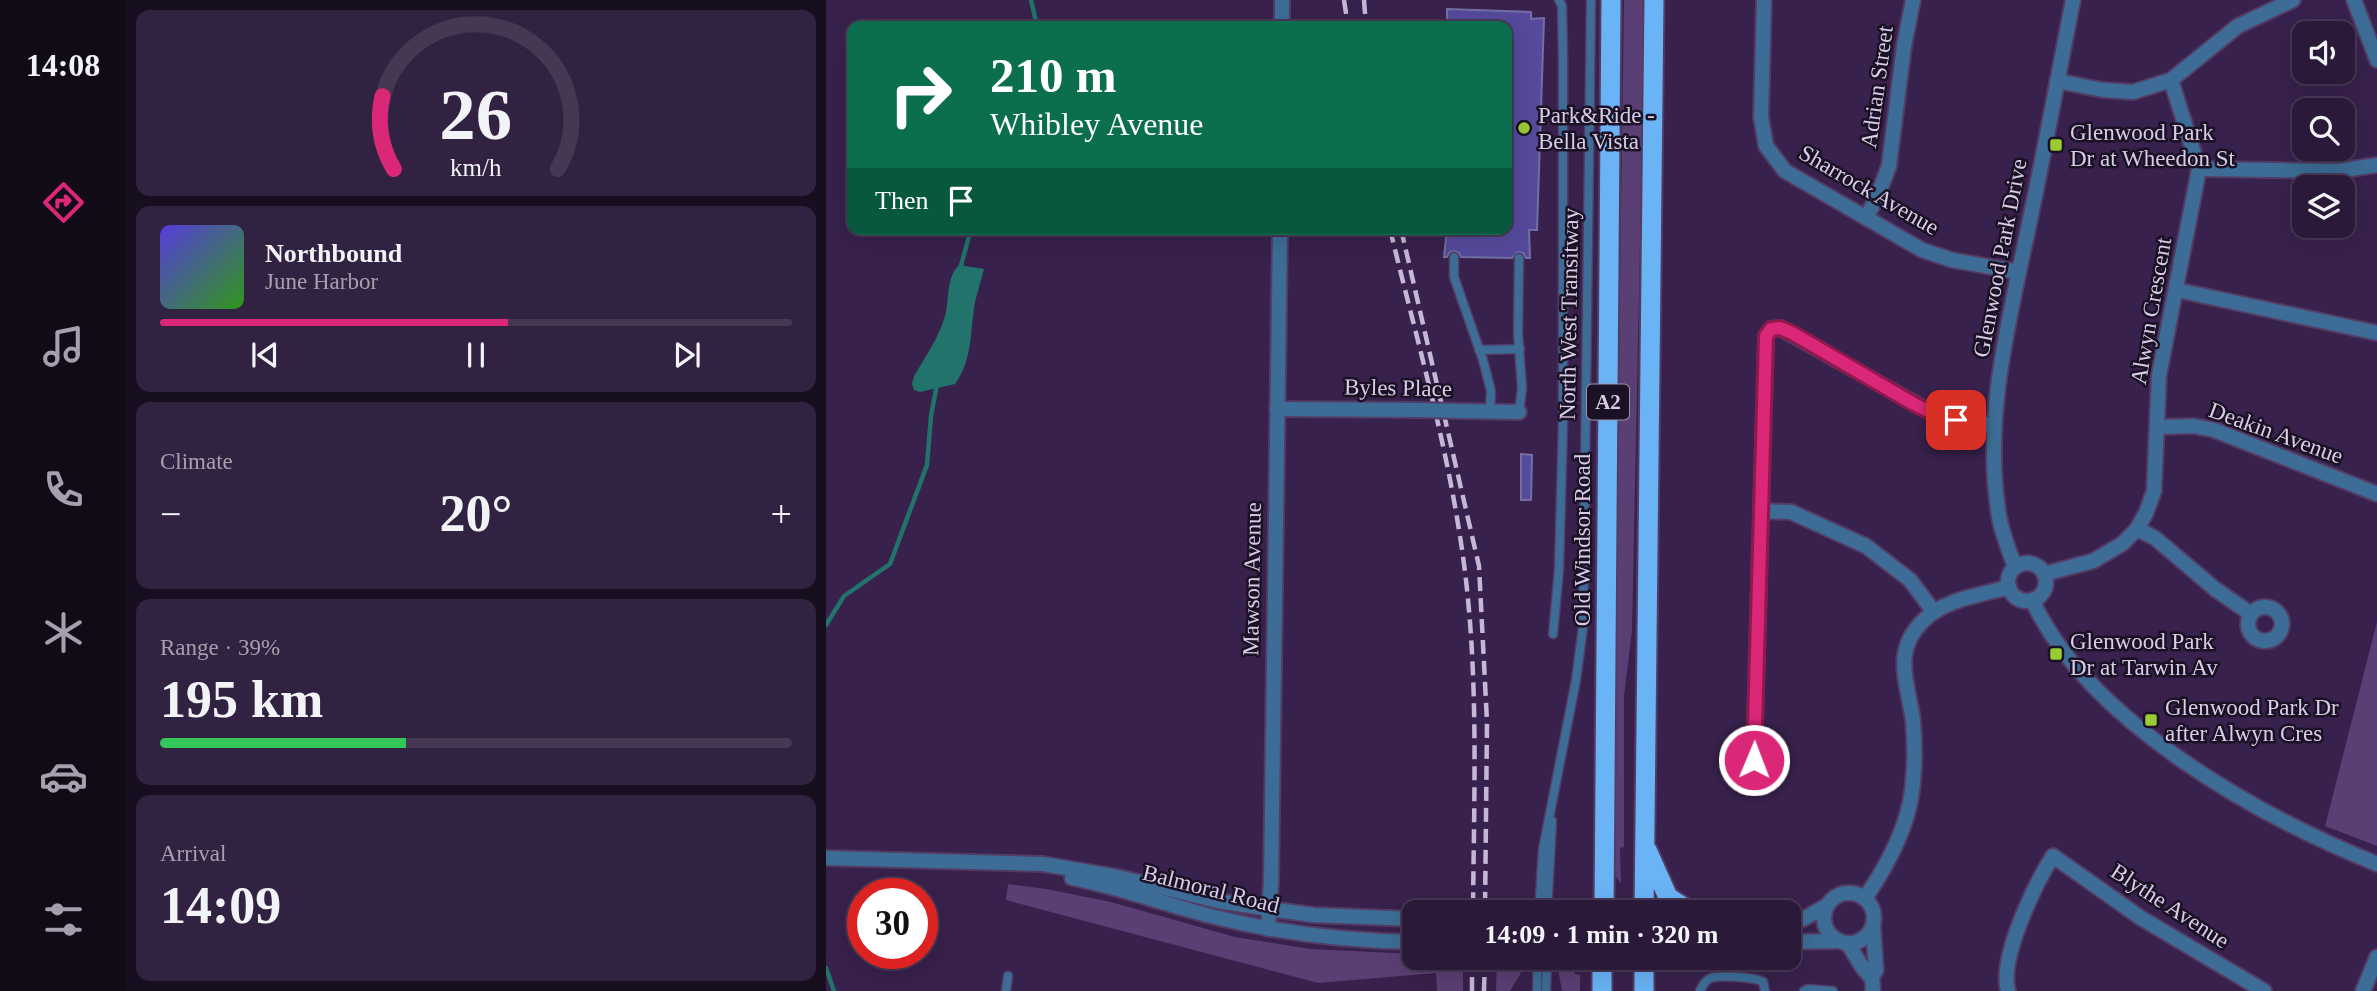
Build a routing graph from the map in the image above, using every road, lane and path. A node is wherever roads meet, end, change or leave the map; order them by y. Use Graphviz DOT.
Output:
graph roads {
  1 [pos="1282,0"];
  2 [pos="1559,0"];
  3 [pos="1591,0"];
  4 [pos="1611,0"];
  5 [pos="1654,0"];
  6 [pos="1764,0"];
  7 [pos="1913,0"];
  8 [pos="2073,0"];
  9 [pos="2294,0"];
  10 [pos="2354,0"];
  11 [pos="1282,21"];
  12 [pos="2377,60"];
  13 [pos="2171,80"];
  14 [pos="2057,81"];
  15 [pos="2377,165"];
  16 [pos="2199,169"];
  17 [pos="1866,218"];
  18 [pos="1280,235"];
  19 [pos="1454,257"];
  20 [pos="1519,258"];
  21 [pos="2019,272"];
  22 [pos="2177,290"];
  23 [pos="2377,333"];
  24 [pos="1520,349"];
  25 [pos="1479,350"];
  26 [pos="1277,409"];
  27 [pos="1490,412"];
  28 [pos="1518,412"];
  29 [pos="1994,425"];
  30 [pos="2158,427"];
  31 [pos="2377,494"];
  32 [pos="1761,511"];
  33 [pos="2137,529"];
  34 [pos="2015,567"];
  35 [pos="2044,574"];
  36 [pos="2009,587"];
  37 [pos="2032,600"];
  38 [pos="1934,612"];
  39 [pos="2251,614"];
  40 [pos="1553,635"];
  41 [pos="1754,760"];
  42 [pos="1555,794"];
  43 [pos="1646,846"];
  44 [pos="826,858"];
  45 [pos="999,863"];
  46 [pos="2377,864"];
  47 [pos="1865,898"];
  48 [pos="1540,900"];
  49 [pos="1548,900"];
  50 [pos="1604,900"];
  51 [pos="1644,900"];
  52 [pos="1673,900"];
  53 [pos="1826,906"];
  54 [pos="1269,909"];
  55 [pos="1402,919"];
  56 [pos="1801,919"];
  57 [pos="1873,925"];
  58 [pos="1268,929"];
  59 [pos="1402,941"];
  60 [pos="1801,942"];
  61 [pos="1843,942"];
  62 [pos="2377,957"];
  63 [pos="1538,970"];
  64 [pos="1547,970"];
  65 [pos="1602,970"];
  66 [pos="1644,970"];
  67 [pos="1008,976"];
  68 [pos="1872,984"];
  69 [pos="1006,991"];
  70 [pos="1537,991"];
  71 [pos="1546,991"];
  72 [pos="1602,991"];
  73 [pos="1644,991"];
  74 [pos="1700,991"];
  75 [pos="1765,991"];
  76 [pos="1804,991"];
  77 [pos="1833,991"];
  78 [pos="2008,991"];
  79 [pos="2264,991"];
  80 [pos="2363,991"];
  1 -- 11 [label="street"];
  2 -- 40 [label="lane"];
  3 -- 42 [label="lane, North West Transitway"];
  4 -- 50 [label="highway, Old Windsor Road / A2"];
  5 -- 43 [label="highway, A2"];
  6 -- 17 [label="street, Sharrock Avenue"];
  7 -- 17 [label="street, Adrian Street"];
  8 -- 14 [label="street, Glenwood Park Drive"];
  9 -- 13 [label="street"];
  10 -- 12 [label="street"];
  13 -- 14 [label="street"];
  13 -- 16 [label="street, Alwyn Crescent"];
  14 -- 21 [label="street, Glenwood Park Drive"];
  15 -- 16 [label="street"];
  16 -- 22 [label="street, Alwyn Crescent"];
  17 -- 21 [label="street, Sharrock Avenue"];
  18 -- 26 [label="street, Mawson Avenue"];
  19 -- 25 [label="lane"];
  20 -- 24 [label="lane"];
  21 -- 29 [label="street, Glenwood Park Drive"];
  22 -- 23 [label="street"];
  22 -- 30 [label="street, Alwyn Crescent"];
  24 -- 25 [label="lane"];
  24 -- 28 [label="lane"];
  25 -- 27 [label="lane"];
  26 -- 27 [label="street, Byles Place, bridge"];
  26 -- 54 [label="street, Mawson Avenue"];
  27 -- 28 [label="street, Byles Place"];
  29 -- 32 [label="street"];
  29 -- 34 [label="street, Glenwood Park Drive"];
  30 -- 31 [label="street, Deakin Avenue"];
  30 -- 33 [label="street, Alwyn Crescent"];
  32 -- 38 [label="street"];
  32 -- 41 [label="street"];
  33 -- 35 [label="street, Alwyn Crescent"];
  33 -- 39 [label="street"];
  34 -- 35 [label="street"];
  34 -- 36 [label="street"];
  35 -- 37 [label="street"];
  36 -- 37 [label="street"];
  36 -- 38 [label="street"];
  37 -- 46 [label="street"];
  38 -- 47 [label="street"];
  42 -- 48 [label="lane, North West Transitway"];
  42 -- 49 [label="lane, North West Transitway"];
  43 -- 51 [label="highway, A2"];
  43 -- 52 [label="highway"];
  44 -- 45 [label="street, Balmoral Road"];
  45 -- 54 [label="street, Balmoral Road"];
  45 -- 58 [label="street, Balmoral Road"];
  47 -- 53 [label="street"];
  47 -- 57 [label="street"];
  53 -- 56 [label="street"];
  53 -- 61 [label="street"];
  54 -- 55 [label="street, Balmoral Road"];
  54 -- 58 [label="street, Mawson Avenue"];
  57 -- 61 [label="street"];
  57 -- 68 [label="street"];
  58 -- 59 [label="street, Balmoral Road"];
  60 -- 61 [label="street"];
  61 -- 68 [label="street"];
  62 -- 80 [label="street"];
  63 -- 70 [label="lane"];
  64 -- 71 [label="lane"];
  65 -- 72 [label="highway"];
  66 -- 73 [label="highway"];
  67 -- 69 [label="lane"];
  74 -- 75 [label="lane"];
  76 -- 77 [label="lane"];
  78 -- 79 [label="street, Blythe Avenue"];
}
